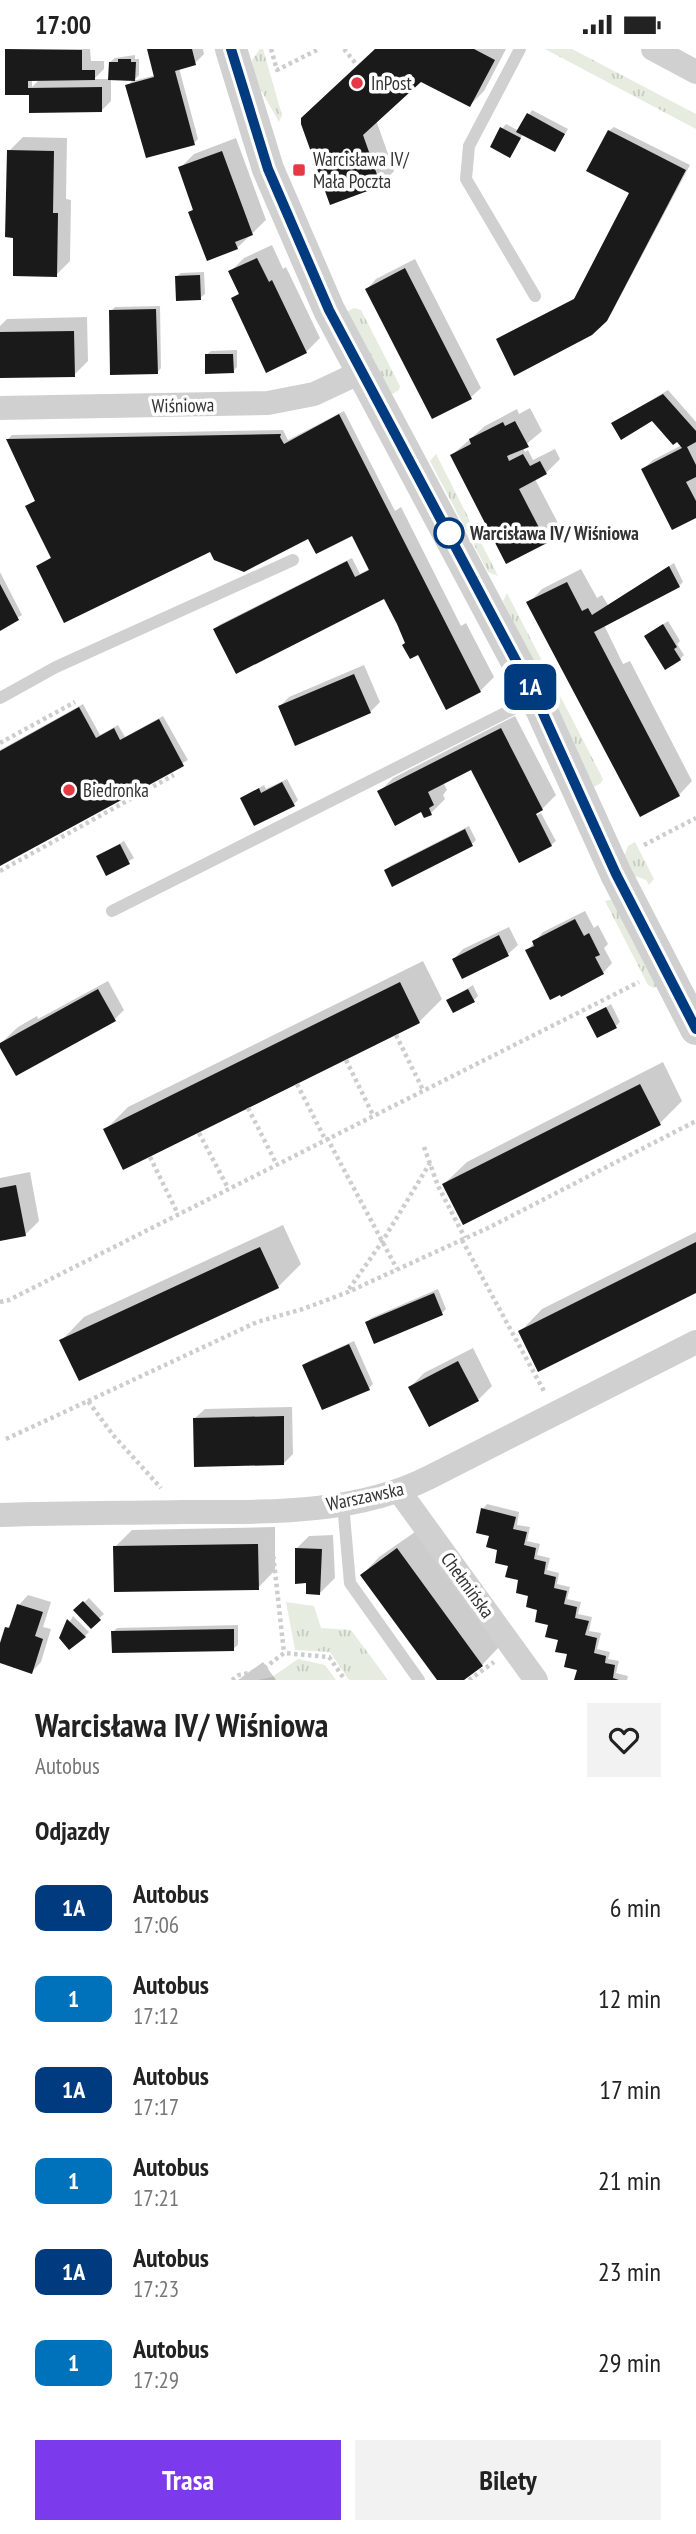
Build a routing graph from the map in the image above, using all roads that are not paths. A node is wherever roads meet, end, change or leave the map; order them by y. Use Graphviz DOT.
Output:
graph roads {
  1 [pos="231,49"];
  2 [pos="520,49"];
  3 [pos="653,49"];
  4 [pos="696,72"];
  5 [pos="535,296"];
  6 [pos="361,372"];
  7 [pos="0,408"];
  8 [pos="293,560"];
  9 [pos="0,698"];
  10 [pos="536,698"];
  11 [pos="112,911"];
  12 [pos="696,1029"];
  13 [pos="696,1342"];
  14 [pos="399,1491"];
  15 [pos="343,1504"];
  16 [pos="0,1515"];
  17 [pos="419,1680"];
  18 [pos="536,1680"];
  1 -- 6 [label="street"];
  2 -- 5 [label="lane"];
  3 -- 4 [label="street"];
  6 -- 7 [label="street, Wiśniowa"];
  6 -- 10 [label="street"];
  8 -- 9 [label="lane"];
  10 -- 11 [label="lane"];
  10 -- 12 [label="street"];
  13 -- 14 [label="street, Warszawska"];
  14 -- 15 [label="street, Warszawska"];
  14 -- 18 [label="street, Chełmińska"];
  15 -- 16 [label="street, Warszawska"];
  15 -- 17 [label="lane"];
}
